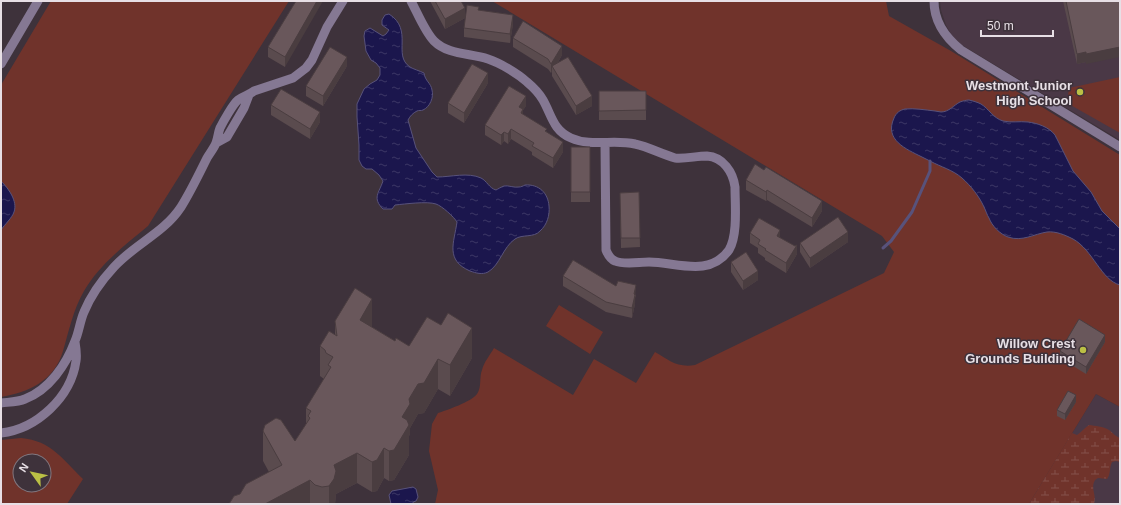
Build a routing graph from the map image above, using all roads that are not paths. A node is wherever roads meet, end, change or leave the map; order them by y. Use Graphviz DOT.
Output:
graph roads {
  1 [pos="38,1"];
  2 [pos="343,1"];
  3 [pos="411,1"];
  4 [pos="934,1"];
  5 [pos="1,64"];
  6 [pos="605,143"];
  7 [pos="1120,147"];
  8 [pos="75,341"];
  9 [pos="1,403"];
  10 [pos="1,433"];
  1 -- 5 [label="street"];
  2 -- 8 [label="street"];
  3 -- 6 [label="street"];
  4 -- 7 [label="street"];
  6 -- 6 [label="street"];
  8 -- 9 [label="street"];
  8 -- 10 [label="street"];
}
